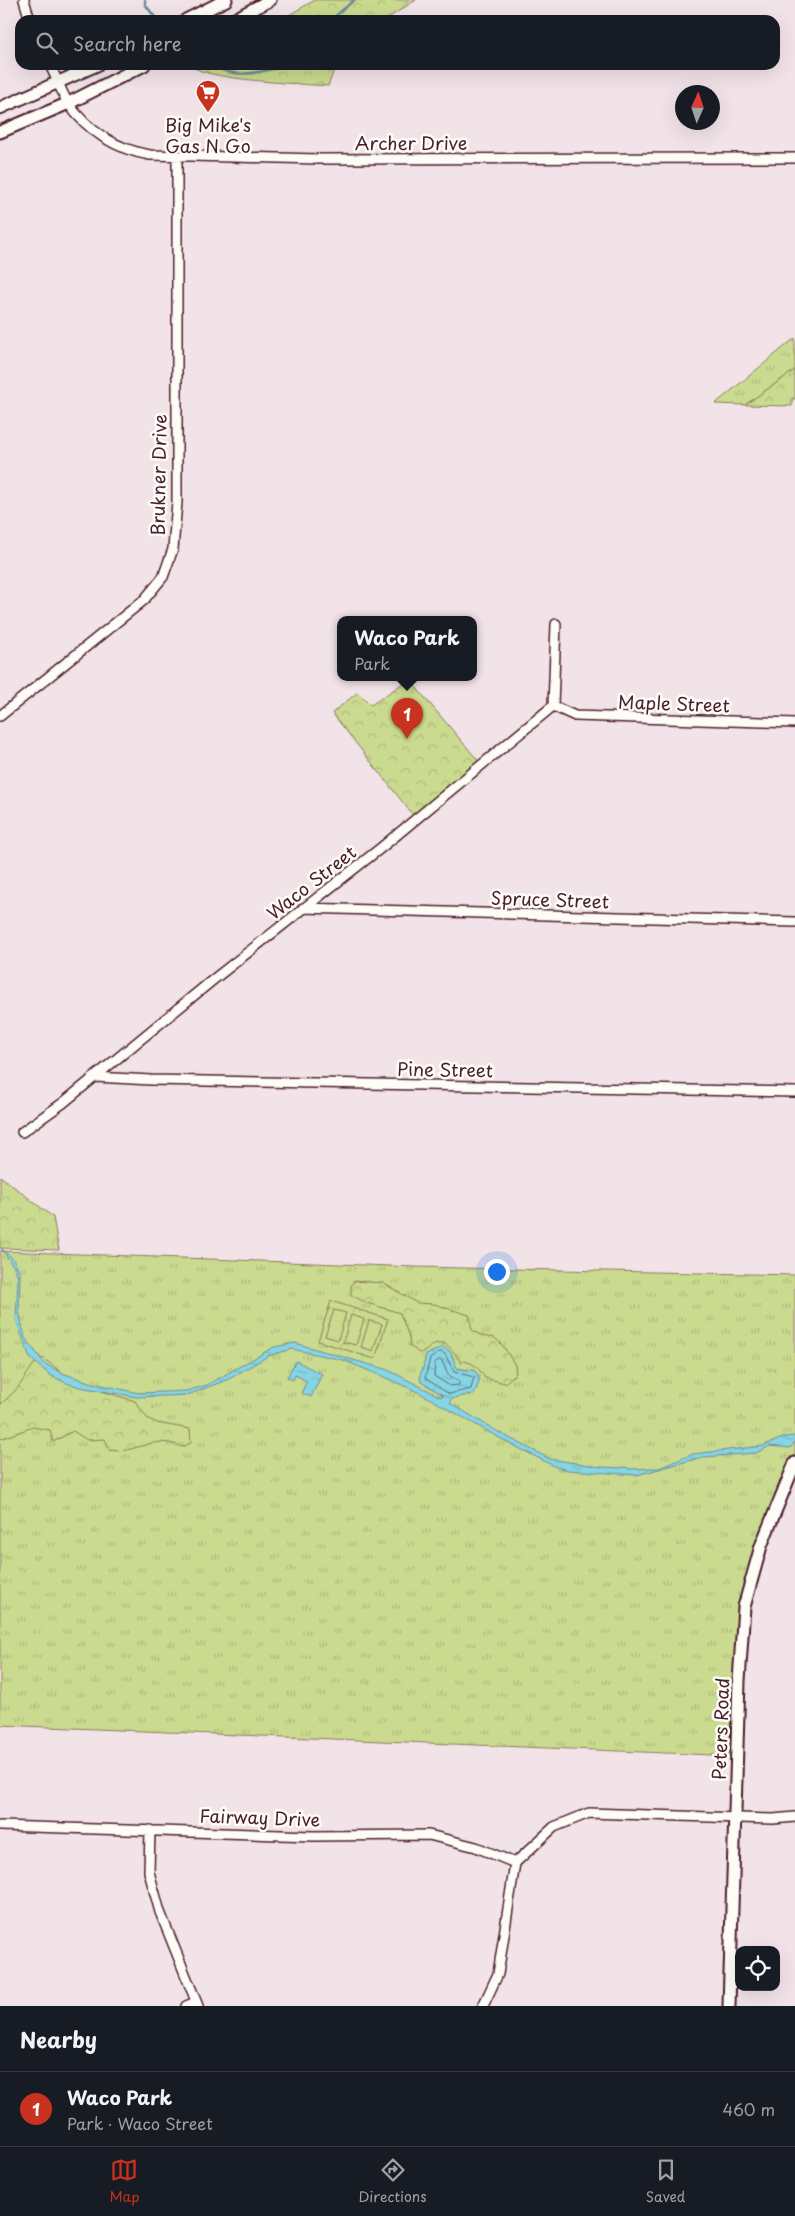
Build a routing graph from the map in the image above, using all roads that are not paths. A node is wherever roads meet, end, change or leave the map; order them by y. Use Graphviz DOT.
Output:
graph roads {
  1 [pos="24,0"];
  2 [pos="226,0"];
  3 [pos="270,0"];
  4 [pos="28,15"];
  5 [pos="197,15"];
  6 [pos="242,15"];
  7 [pos="52,70"];
  8 [pos="86,70"];
  9 [pos="134,70"];
  10 [pos="58,82"];
  11 [pos="69,103"];
  12 [pos="0,108"];
  13 [pos="0,132"];
  14 [pos="177,157"];
  15 [pos="795,158"];
  16 [pos="556,624"];
  17 [pos="553,706"];
  18 [pos="0,716"];
  19 [pos="795,723"];
  20 [pos="303,908"];
  21 [pos="795,922"];
  22 [pos="95,1077"];
  23 [pos="795,1092"];
  24 [pos="22,1132"];
  25 [pos="795,1463"];
  26 [pos="735,1816"];
  27 [pos="795,1817"];
  28 [pos="0,1826"];
  29 [pos="150,1830"];
  30 [pos="515,1863"];
  31 [pos="197,2004"];
  32 [pos="186,2006"];
  33 [pos="483,2006"];
  34 [pos="729,2006"];
  1 -- 4 [label="street"];
  2 -- 5 [label="street"];
  3 -- 6 [label="street"];
  7 -- 10 [label="street, Archer Drive"];
  8 -- 10 [label="street"];
  9 -- 11 [label="street"];
  10 -- 11 [label="street, Archer Drive"];
  10 -- 12 [label="street"];
  11 -- 13 [label="street"];
  11 -- 14 [label="street, Archer Drive"];
  14 -- 15 [label="street, Archer Drive"];
  14 -- 18 [label="street, Brukner Drive"];
  16 -- 17 [label="street"];
  17 -- 19 [label="street, Maple Street"];
  17 -- 20 [label="street, Waco Street"];
  20 -- 21 [label="street, Spruce Street"];
  20 -- 22 [label="street, Waco Street"];
  22 -- 23 [label="street, Pine Street"];
  22 -- 24 [label="street, Waco Street"];
  25 -- 26 [label="street, Peters Road"];
  26 -- 27 [label="street"];
  26 -- 30 [label="street"];
  26 -- 34 [label="street, Peters Road"];
  28 -- 29 [label="street, Fairway Drive"];
  29 -- 30 [label="street, Fairway Drive"];
  29 -- 31 [label="street"];
  30 -- 33 [label="street"];
  31 -- 32 [label="street"];
}
